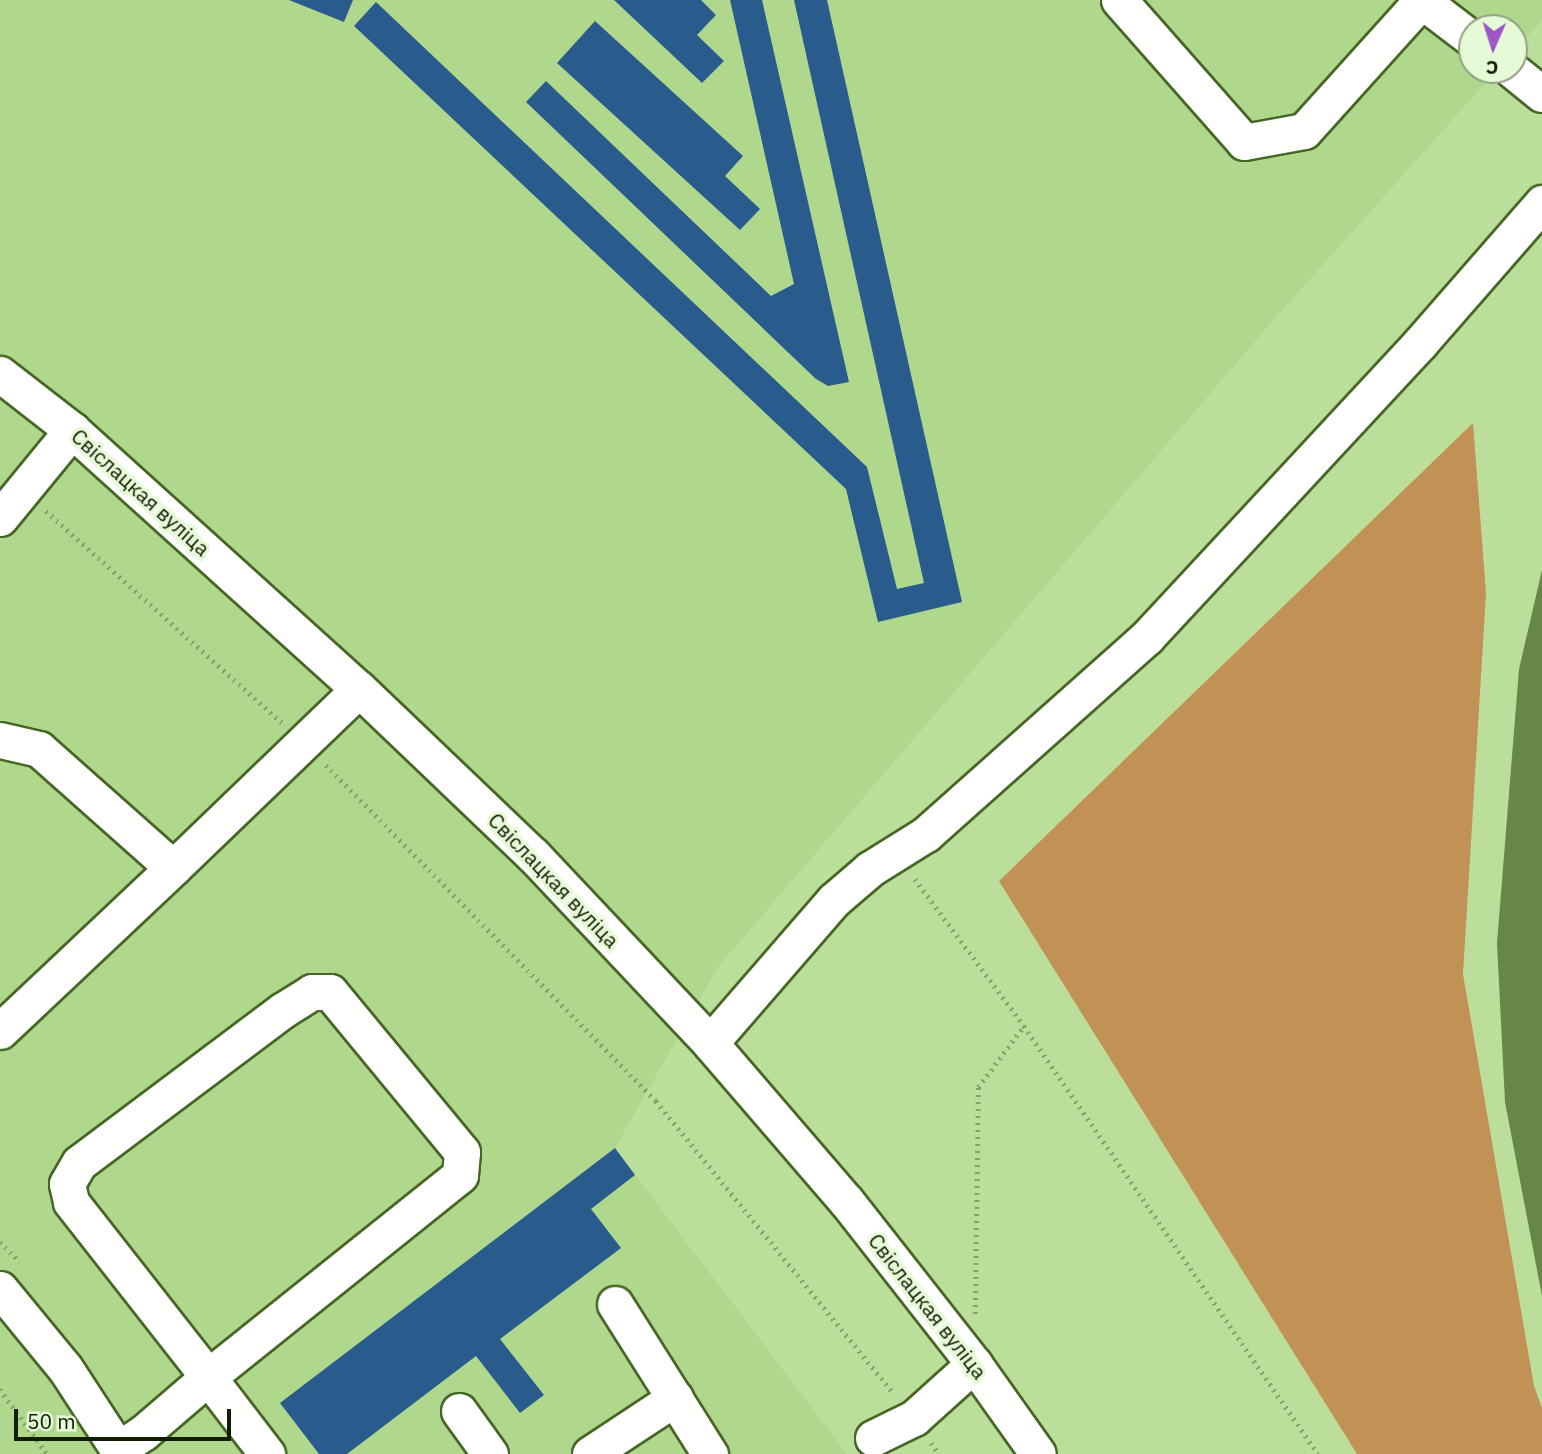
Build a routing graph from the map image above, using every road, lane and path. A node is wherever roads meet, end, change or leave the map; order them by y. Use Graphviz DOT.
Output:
graph roads {
  1 [pos="1119,0"];
  2 [pos="1422,0"];
  3 [pos="1458,28"];
  4 [pos="1528,83"];
  5 [pos="1542,94"];
  6 [pos="1542,203"];
  7 [pos="0,374"];
  8 [pos="72,430"];
  9 [pos="22,490"];
  10 [pos="0,518"];
  11 [pos="359,689"];
  12 [pos="0,740"];
  13 [pos="305,744"];
  14 [pos="896,853"];
  15 [pos="173,868"];
  16 [pos="1024,1026"];
  17 [pos="0,1031"];
  18 [pos="710,1042"];
  19 [pos="0,1289"];
  20 [pos="615,1304"];
  21 [pos="975,1364"];
  22 [pos="208,1377"];
  23 [pos="0,1389"];
  24 [pos="675,1398"];
  25 [pos="459,1411"];
  26 [pos="914,1418"];
  27 [pos="873,1438"];
  28 [pos="120,1452"];
  29 [pos="47,1454"];
  30 [pos="267,1454"];
  31 [pos="489,1454"];
  32 [pos="590,1454"];
  33 [pos="710,1454"];
  34 [pos="939,1454"];
  35 [pos="1038,1454"];
  36 [pos="1318,1454"];
  1 -- 2 [label="street"];
  2 -- 3 [label="street"];
  4 -- 5 [label="street"];
  6 -- 14 [label="street"];
  7 -- 8 [label="street, Свіслацкая вуліца"];
  8 -- 9 [label="street"];
  8 -- 11 [label="street, Свіслацкая вуліца"];
  9 -- 10 [label="street"];
  9 -- 13 [label="path"];
  11 -- 13 [label="street"];
  11 -- 18 [label="street, Свіслацкая вуліца"];
  12 -- 15 [label="street"];
  13 -- 15 [label="street"];
  13 -- 26 [label="path"];
  14 -- 16 [label="path"];
  14 -- 18 [label="street"];
  15 -- 17 [label="street"];
  16 -- 21 [label="path"];
  16 -- 36 [label="path"];
  18 -- 21 [label="street, Свіслацкая вуліца"];
  19 -- 28 [label="street"];
  20 -- 24 [label="street"];
  21 -- 26 [label="street"];
  21 -- 35 [label="street, Свіслацкая вуліца"];
  22 -- 22 [label="street"];
  22 -- 28 [label="street"];
  22 -- 30 [label="street"];
  23 -- 29 [label="path"];
  24 -- 32 [label="street"];
  24 -- 33 [label="street"];
  25 -- 31 [label="street"];
  26 -- 27 [label="street"];
  26 -- 34 [label="path"];
}
